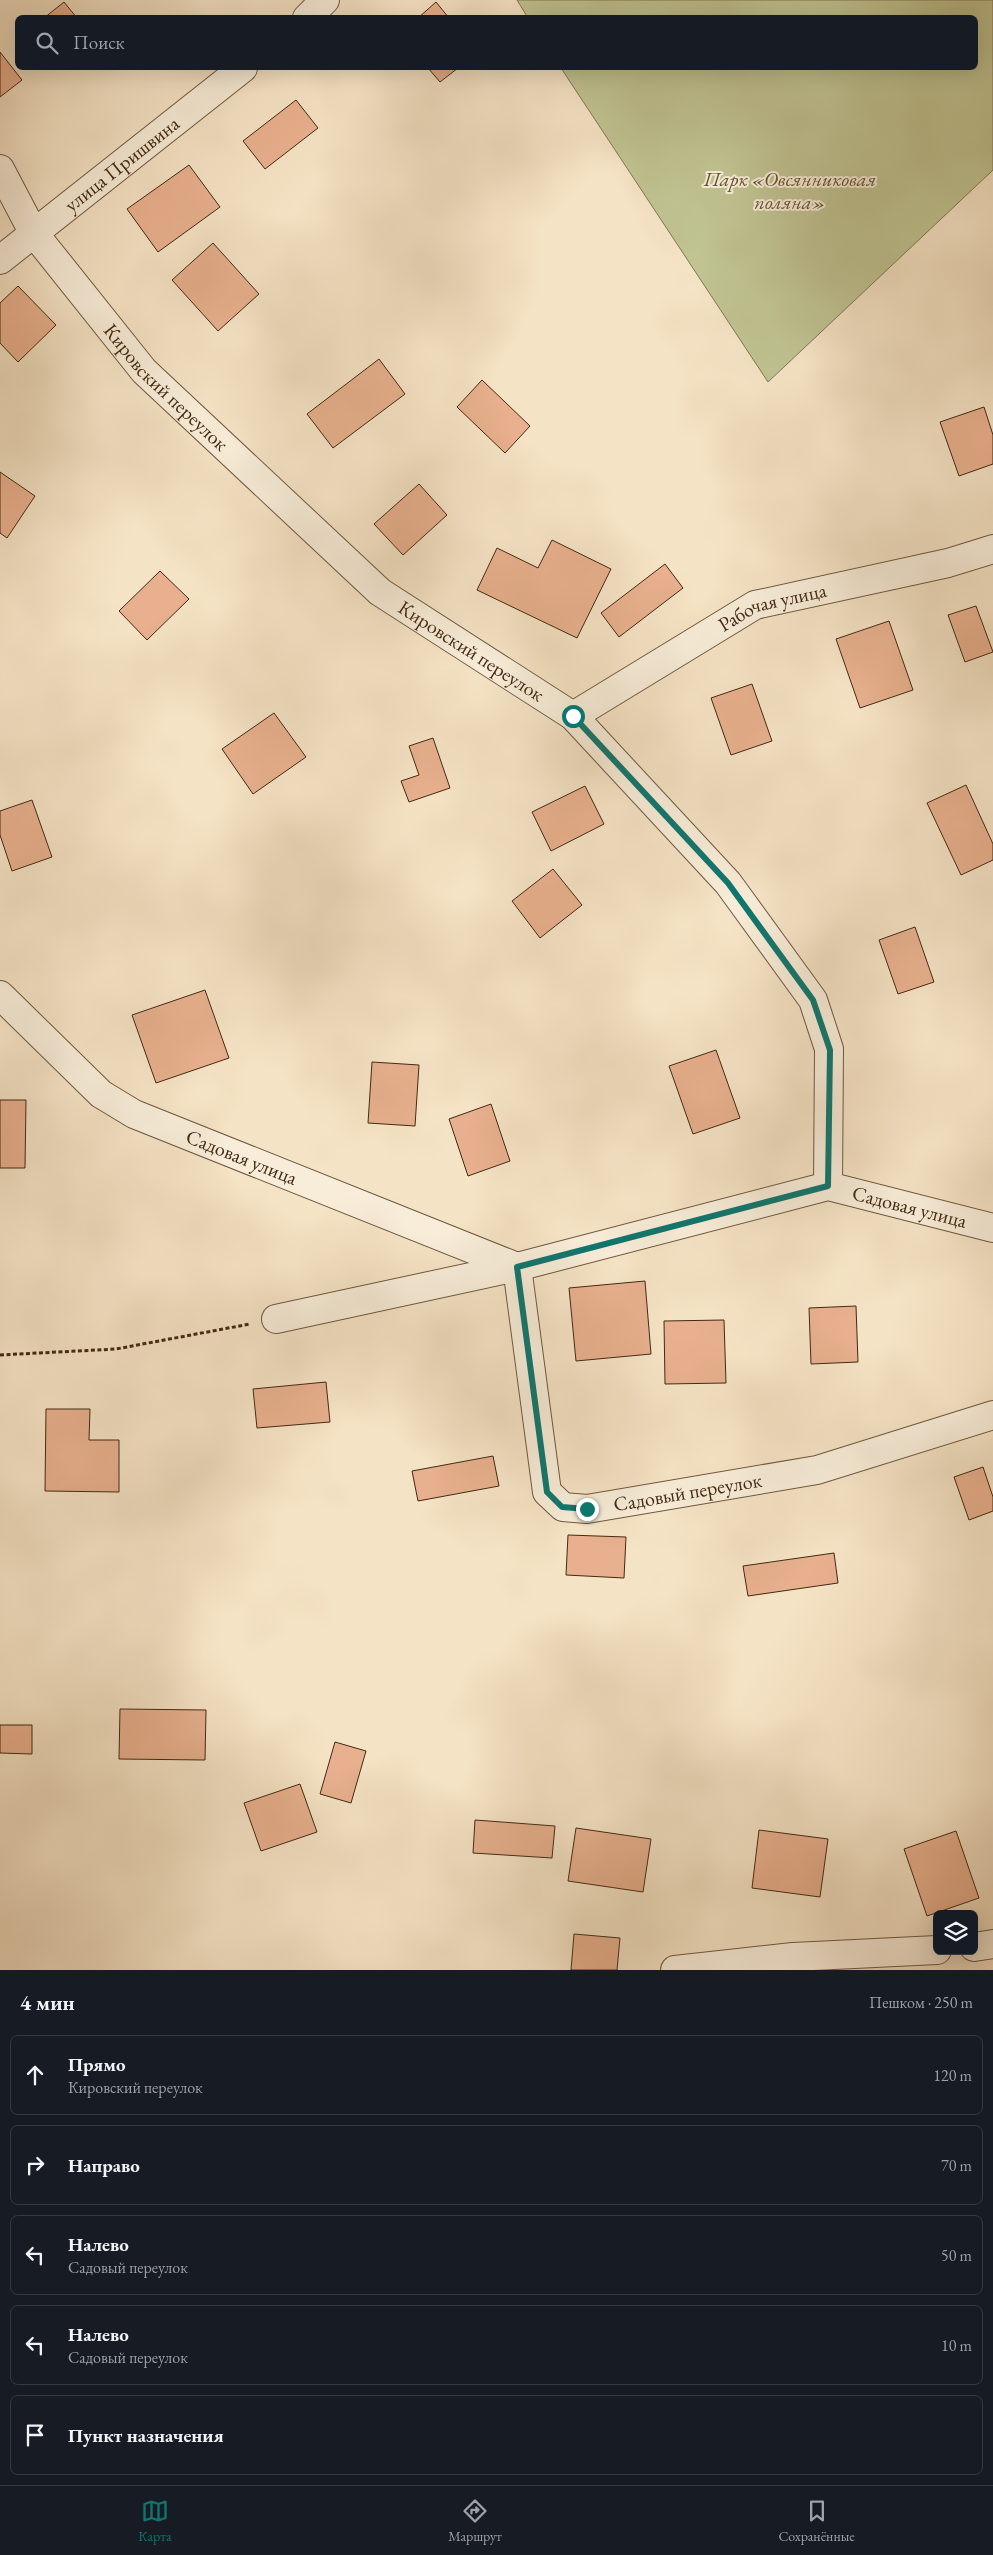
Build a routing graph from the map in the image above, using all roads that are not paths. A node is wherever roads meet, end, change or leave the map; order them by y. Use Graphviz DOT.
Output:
graph roads {
  1 [pos="325,0"];
  2 [pos="310,15"];
  3 [pos="240,70"];
  4 [pos="0,169"];
  5 [pos="33,232"];
  6 [pos="0,260"];
  7 [pos="993,549"];
  8 [pos="573,716"];
  9 [pos="0,995"];
  10 [pos="828,1186"];
  11 [pos="993,1228"];
  12 [pos="517,1267"];
  13 [pos="276,1320"];
  14 [pos="993,1415"];
  15 [pos="993,1944"];
  16 [pos="978,1946"];
  17 [pos="933,1950"];
  18 [pos="674,1970"];
  1 -- 2 [label="street"];
  3 -- 5 [label="street, улица Пришвина"];
  4 -- 5 [label="street, Кировский переулок"];
  5 -- 6 [label="street, улица Пришвина"];
  5 -- 8 [label="street, Кировский переулок"];
  7 -- 8 [label="street, Рабочая улица"];
  8 -- 10 [label="street, Кировский переулок"];
  9 -- 12 [label="street, Садовая улица"];
  10 -- 11 [label="street, Садовая улица"];
  10 -- 12 [label="street"];
  12 -- 13 [label="street"];
  12 -- 14 [label="street, Садовый переулок"];
  15 -- 16 [label="street"];
  17 -- 18 [label="street"];
}
